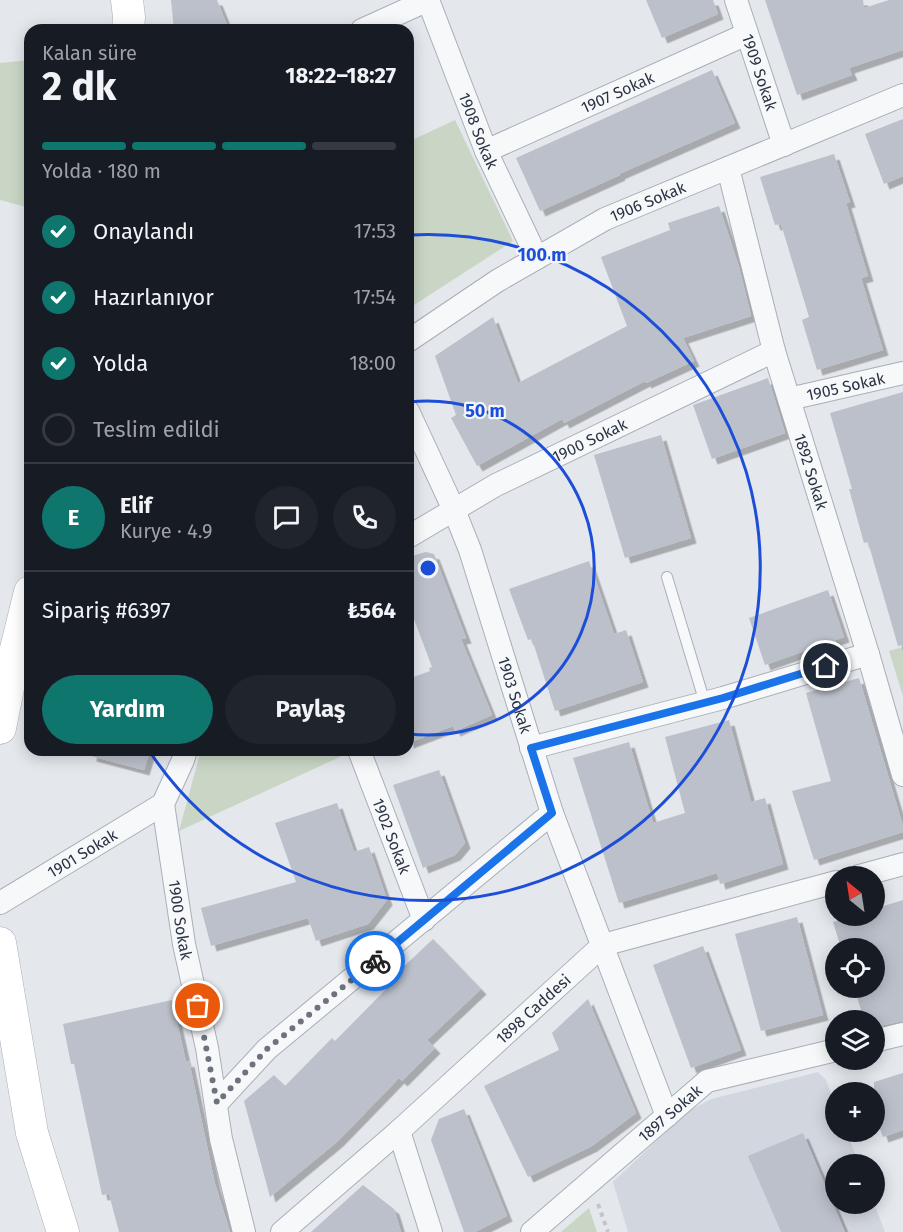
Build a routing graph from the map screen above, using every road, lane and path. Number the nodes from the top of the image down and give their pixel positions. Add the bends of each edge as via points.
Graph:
1 (127, 0) edge
2 (428, 0) edge
3 (736, 0) edge
4 (128, 24) edge
5 (375, 24) edge
6 (747, 34) junction
7 (903, 95) edge
8 (784, 145) junction
9 (486, 151) junction
10 (728, 168) junction
11 (537, 258) junction
12 (414, 337) edge
13 (774, 351) junction
14 (903, 373) edge
15 (789, 399) junction
16 (414, 424) edge
17 (454, 510) junction
18 (414, 533) edge
19 (667, 577) dead end
20 (24, 619) edge
21 (868, 654) junction
22 (705, 703) junction
23 (1, 711) edge
24 (531, 748) junction
25 (184, 756) edge
26 (361, 756) edge
27 (903, 775) edge
28 (163, 804) junction
29 (552, 813) junction
30 (903, 864) edge
31 (885, 869) edge
32 (825, 885) edge
33 (0, 903) edge
34 (424, 920) junction
35 (0, 943) edge
36 (603, 945) junction
37 (903, 1034) edge
38 (885, 1038) edge
39 (825, 1053) edge
40 (217, 1103) junction
41 (667, 1116) junction
42 (399, 1131) junction
43 (590, 1182) junction
44 (63, 1232) edge
45 (244, 1232) edge
46 (282, 1232) edge
47 (431, 1232) edge
48 (532, 1232) edge
49 (608, 1232) edge

1 - 4 street
2 - 5 street
2 - 9 street, 1908 Sokak
3 - 6 street, 1909 Sokak
6 - 8 street, 1909 Sokak
6 - 9 street, 1907 Sokak
7 - 8 street, 1906 Sokak
8 - 10 street, 1906 Sokak
9 - 11 street, 1908 Sokak
10 - 11 street, 1906 Sokak via 605,219
10 - 13 street, 1892 Sokak
11 - 12 street, 1906 Sokak
13 - 15 street, 1892 Sokak
13 - 17 street, 1900 Sokak via 496,485
14 - 15 street, 1905 Sokak
15 - 21 street, 1892 Sokak
16 - 17 street, 1903 Sokak
17 - 18 street, 1900 Sokak
17 - 24 street, 1903 Sokak
19 - 22 lane
20 - 23 street
21 - 22 street
21 - 27 street, 1892 Sokak
22 - 24 street
24 - 29 street, 1903 Sokak
25 - 28 street
26 - 34 street, 1902 Sokak
28 - 33 street, 1901 Sokak
28 - 40 street, 1900 Sokak via 184,944
29 - 34 street
29 - 36 street, 1903 Sokak
30 - 31 street
32 - 36 street, 1898 Caddesi
34 - 40 street via 267,1049
35 - 44 street via 32,1133
36 - 41 street, 1903 Sokak
36 - 42 street, 1898 Caddesi
37 - 38 street
39 - 41 street, 1897 Sokak via 707,1081
40 - 45 street, 1900 Sokak via 221,1139
41 - 43 street, 1897 Sokak
42 - 46 street, 1898 Caddesi
42 - 47 street
43 - 48 street, 1897 Sokak
43 - 49 path

